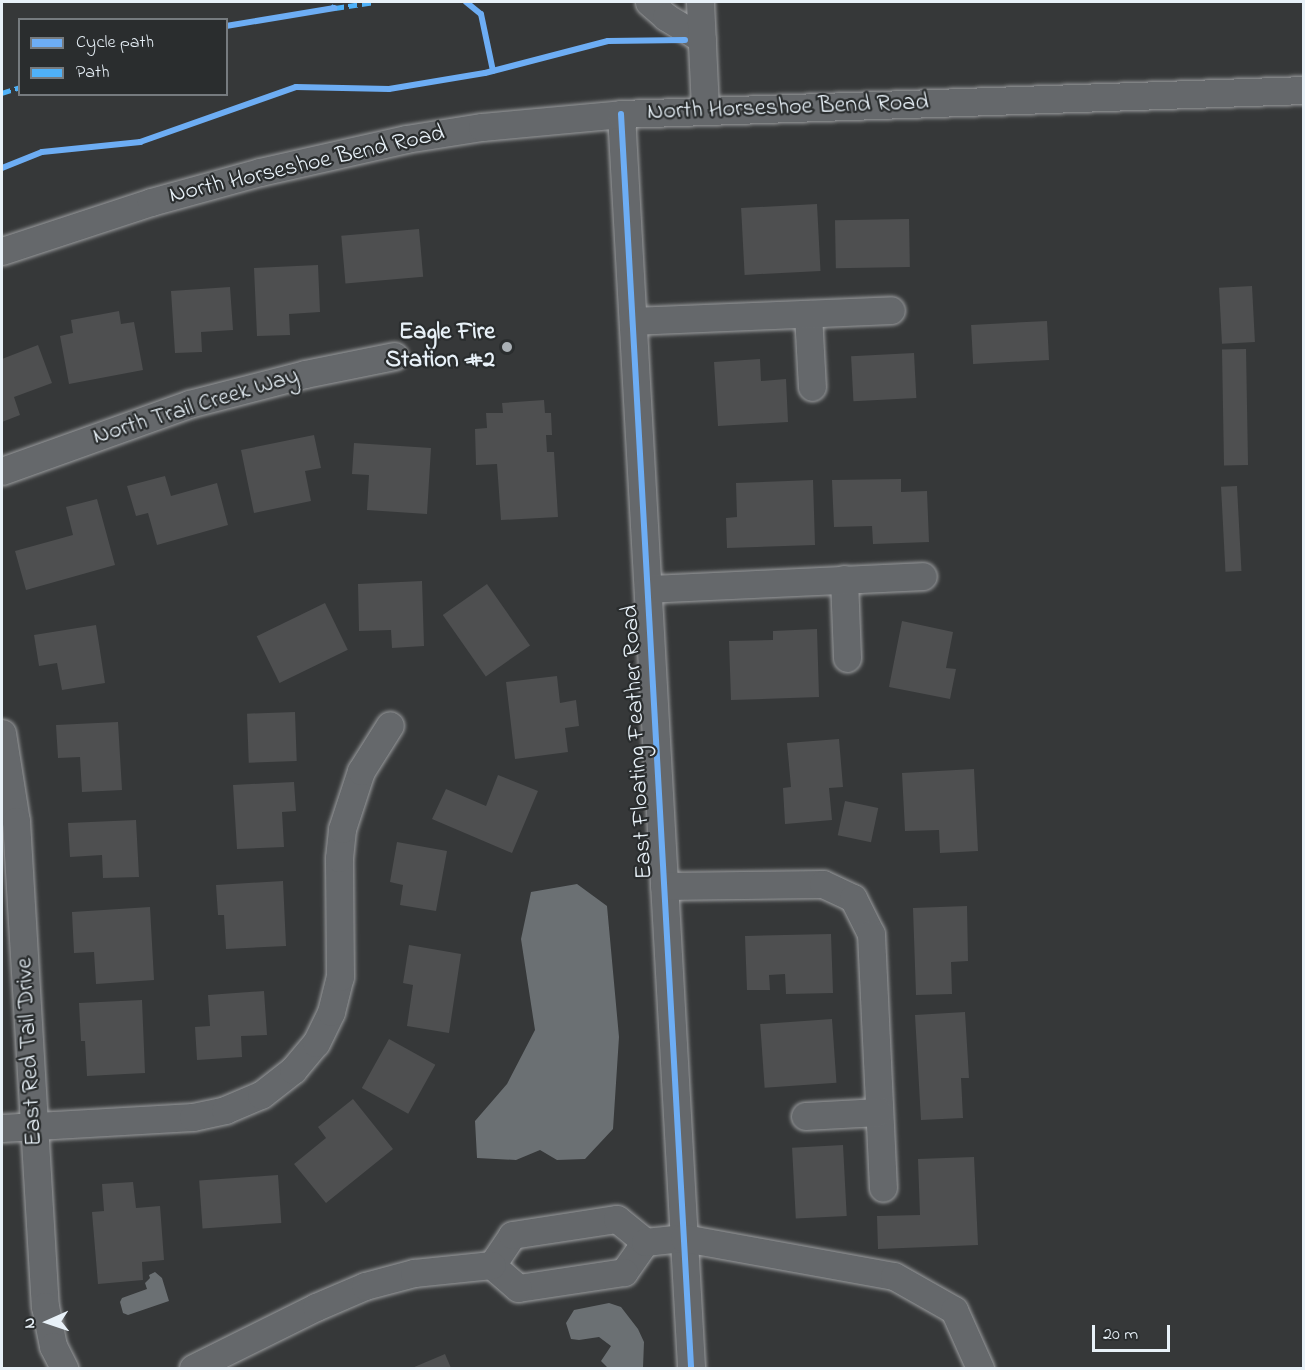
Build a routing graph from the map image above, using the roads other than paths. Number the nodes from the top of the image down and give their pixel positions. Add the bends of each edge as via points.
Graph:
1 (649, 2) edge
2 (700, 2) edge
3 (702, 39) junction
4 (1304, 90) edge
5 (705, 110) junction
6 (621, 114) junction
7 (2, 251) edge
8 (891, 310) dead end
9 (808, 314) junction
10 (633, 321) junction
11 (394, 356) dead end
12 (813, 387) dead end
13 (2, 471) edge
14 (923, 576) dead end
15 (844, 579) junction
16 (648, 589) junction
17 (847, 658) dead end
18 (390, 725) dead end
19 (2, 733) edge
20 (664, 886) junction
21 (879, 1112) junction
22 (804, 1116) dead end
23 (34, 1126) junction
24 (2, 1128) edge
25 (883, 1188) dead end
26 (684, 1238) junction
27 (645, 1242) junction
28 (492, 1265) junction
29 (64, 1368) edge
30 (194, 1368) edge
31 (691, 1368) edge
32 (980, 1368) edge

1 - 3 street
2 - 3 street
3 - 5 street
4 - 5 street, North Horseshoe Bend Road
5 - 6 street, North Horseshoe Bend Road
6 - 7 street, North Horseshoe Bend Road via 482,127 406,139 151,202
6 - 10 street, East Floating Feather Road
8 - 9 street
9 - 10 street
9 - 12 street
10 - 16 street, East Floating Feather Road
11 - 13 street, North Trail Creek Way via 189,404
14 - 15 street
15 - 16 street
15 - 17 street
16 - 20 street, East Floating Feather Road
18 - 23 street via 361,771 342,829 340,977 331,1012 316,1043 293,1070 261,1095 225,1110 194,1117
19 - 23 street, East Red Tail Drive via 16,821
20 - 21 street via 823,884 853,898 871,934
20 - 26 street, East Floating Feather Road
21 - 22 street
21 - 25 street
23 - 24 street
23 - 29 street, East Red Tail Drive via 45,1306 53,1346
26 - 27 street
26 - 31 street, East Floating Feather Road
26 - 32 street via 894,1276 954,1310
27 - 28 street via 617,1219 512,1235
27 - 28 street via 624,1272 612,1274 518,1288
28 - 30 street via 414,1273 365,1286

